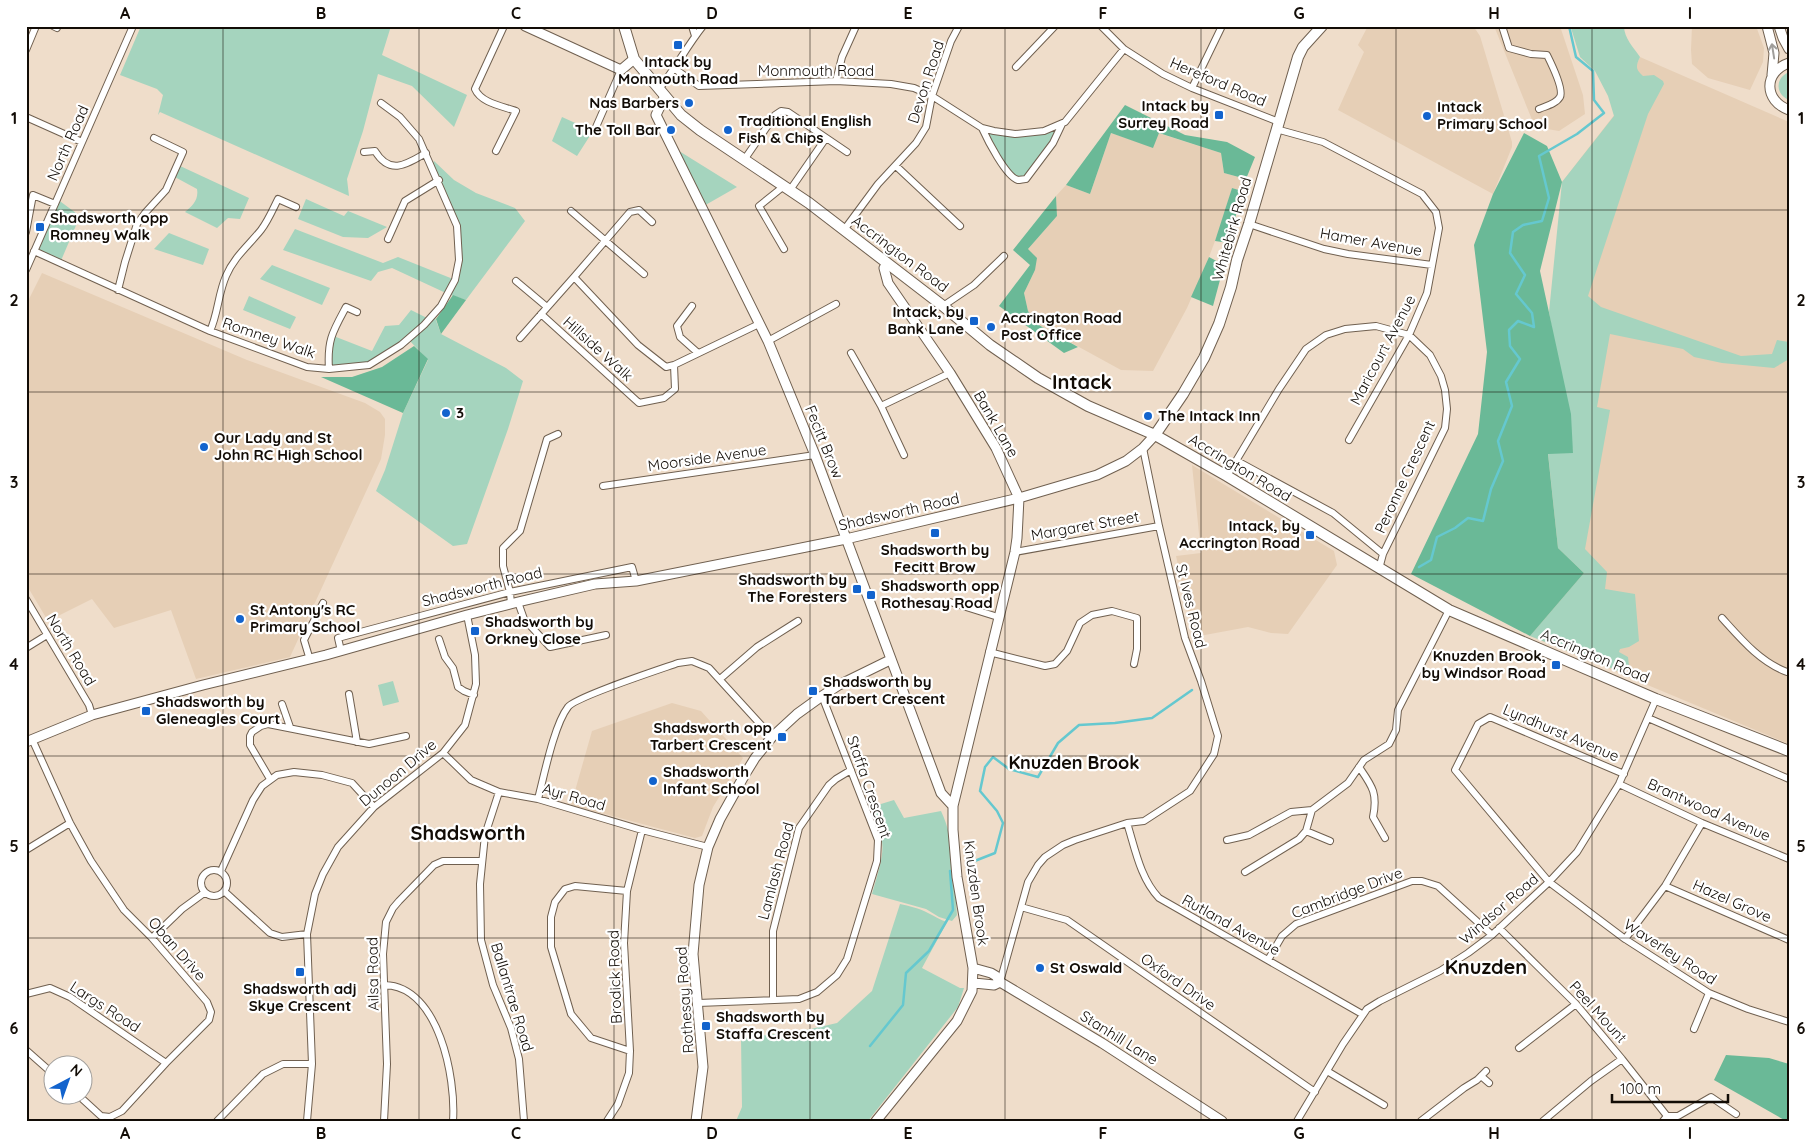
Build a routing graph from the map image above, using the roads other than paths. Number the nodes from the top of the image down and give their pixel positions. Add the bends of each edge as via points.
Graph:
1 (36, 26) edge
2 (133, 26) edge
3 (504, 26) edge
4 (525, 26) edge
5 (624, 26) edge
6 (692, 26) edge
7 (703, 26) edge
8 (856, 26) edge
9 (959, 26) edge
10 (1055, 26) edge
11 (1102, 26) edge
12 (1222, 26) edge
13 (1322, 26) edge
14 (1502, 26) edge
15 (1767, 26) edge
16 (1779, 26) edge
17 (695, 36) junction
18 (1124, 48) junction
19 (1789, 49) edge
20 (26, 50) edge
21 (634, 59) junction
22 (1789, 63) edge
23 (1016, 67) dead end
24 (676, 69) junction
25 (621, 70) junction
26 (1772, 76) junction
27 (836, 81) junction
28 (1192, 88) junction
29 (662, 93) junction
30 (932, 96) junction
31 (381, 103) dead end
32 (1539, 109) dead end
33 (1789, 110) edge
34 (26, 118) edge
35 (1063, 124) junction
36 (1278, 125) junction
37 (596, 127) dead end
38 (982, 128) junction
39 (154, 138) dead end
40 (826, 138) junction
41 (82, 142) junction
42 (496, 151) dead end
43 (364, 152) dead end
44 (847, 152) dead end
45 (426, 153) junction
46 (744, 160) junction
47 (896, 166) junction
48 (439, 180) junction
49 (787, 188) junction
50 (55, 204) junction
51 (296, 207) dead end
52 (571, 211) dead end
53 (652, 222) dead end
54 (1249, 224) junction
55 (960, 226) dead end
56 (844, 230) junction
57 (26, 232) edge
58 (388, 239) dead end
59 (606, 241) junction
60 (784, 250) dead end
61 (34, 251) junction
62 (1004, 256) dead end
63 (887, 263) junction
64 (1432, 266) junction
65 (26, 270) edge
66 (644, 274) dead end
67 (574, 277) junction
68 (516, 281) dead end
69 (118, 290) junction
70 (836, 304) dead end
71 (692, 306) dead end
72 (943, 306) junction
73 (547, 307) junction
74 (357, 312) dead end
75 (541, 314) junction
76 (759, 324) junction
77 (210, 331) junction
78 (1409, 335) junction
79 (520, 338) dead end
80 (768, 341) junction
81 (698, 353) junction
82 (851, 353) dead end
83 (674, 365) junction
84 (329, 368) junction
85 (950, 372) junction
86 (881, 406) junction
87 (558, 434) dead end
88 (1155, 435) junction
89 (1349, 440) dead end
90 (1143, 448) junction
91 (815, 455) junction
92 (904, 455) dead end
93 (1237, 461) junction
94 (1227, 476) junction
95 (603, 486) dead end
96 (1018, 498) junction
97 (1159, 526) junction
98 (846, 539) junction
99 (1015, 552) junction
100 (1382, 554) junction
101 (1379, 569) junction
102 (636, 581) junction
103 (510, 592) junction
104 (26, 599) edge
105 (515, 602) junction
106 (950, 602) dead end
107 (323, 603) dead end
108 (1449, 610) junction
109 (467, 615) junction
110 (998, 617) junction
111 (1722, 618) dead end
112 (798, 621) dead end
113 (47, 635) junction
114 (606, 635) dead end
115 (439, 640) dead end
116 (26, 648) edge
117 (341, 651) junction
118 (989, 652) junction
119 (310, 660) junction
120 (890, 660) junction
121 (1134, 664) dead end
122 (1787, 672) dead end
123 (720, 679) junction
124 (349, 694) dead end
125 (474, 695) junction
126 (822, 696) junction
127 (1656, 699) junction
128 (282, 704) dead end
129 (92, 715) junction
130 (1648, 718) junction
131 (290, 727) junction
132 (406, 736) dead end
133 (772, 737) junction
134 (29, 740) edge
135 (356, 742) junction
136 (1789, 751) edge
137 (443, 753) junction
138 (1359, 767) junction
139 (851, 770) junction
140 (1624, 774) junction
141 (270, 779) junction
142 (1789, 779) edge
143 (1619, 784) junction
144 (499, 792) junction
145 (538, 799) junction
146 (953, 806) junction
147 (374, 807) junction
148 (1312, 810) junction
149 (70, 823) junction
150 (1127, 823) junction
151 (1702, 823) junction
152 (642, 830) junction
153 (1306, 831) junction
154 (1385, 838) dead end
155 (1227, 840) dead end
156 (1330, 840) dead end
157 (708, 847) junction
158 (26, 850) edge
159 (1789, 859) edge
160 (482, 861) junction
161 (221, 871) junction
162 (1245, 872) dead end
163 (1549, 882) junction
164 (1665, 886) junction
165 (628, 891) junction
166 (225, 892) junction
167 (204, 893) junction
168 (1021, 907) junction
169 (1499, 928) junction
170 (307, 934) junction
171 (1492, 935) junction
172 (152, 938) junction
173 (1625, 939) junction
174 (1789, 940) edge
175 (1268, 960) junction
176 (973, 968) junction
177 (1000, 982) junction
178 (974, 983) junction
179 (385, 985) junction
180 (1709, 993) junction
181 (26, 994) edge
182 (773, 1000) junction
183 (698, 1003) junction
184 (1576, 1004) junction
185 (1362, 1014) junction
186 (1789, 1022) edge
187 (1694, 1029) dead end
188 (1519, 1048) dead end
189 (26, 1050) edge
190 (630, 1051) junction
191 (1622, 1059) junction
192 (166, 1063) junction
193 (42, 1064) edge
194 (312, 1064) junction
195 (1327, 1071) junction
196 (1489, 1083) dead end
197 (1315, 1092) junction
198 (88, 1104) edge
199 (1384, 1105) dead end
200 (1736, 1114) dead end
201 (1665, 1118) edge
202 (217, 1121) edge
203 (306, 1121) edge
204 (384, 1121) edge
205 (453, 1121) edge
206 (524, 1121) edge
207 (608, 1121) edge
208 (696, 1121) edge
209 (876, 1121) edge
210 (1222, 1121) edge
211 (1297, 1121) edge
212 (1421, 1121) edge
213 (1543, 1121) edge

1 - 20 street
2 - 41 street, North Road
3 - 42 street via 475,88 478,96 516,111
4 - 25 main road
5 - 21 main road, Accrington Road
6 - 17 street
7 - 17 street
8 - 27 street via 842,57
9 - 30 street, Devon Road
10 - 23 street
11 - 18 street, Hereford Road
12 - 28 street
13 - 36 main road, Whitebirk Road via 1298,57
14 - 32 street via 1509,48 1547,55 1562,91 1556,102
26 -> 15 main road via 1774,52
16 - 19 main road
17 - 24 street
18 - 28 street, Hereford Road via 1163,74
18 - 35 street, Monmouth Road
21 - 25 main road
21 - 29 main road, Accrington Road
22 - 26 main road
24 - 27 street, Monmouth Road via 700,86
24 - 29 street
25 - 37 street
26 - 33 main road via 1772,97 1782,108
27 - 30 street, Monmouth Road via 890,84 914,88
28 - 36 street, Hereford Road
29 - 46 main road, Accrington Road via 700,130
29 - 76 main road, Fecitt Brow via 656,114
30 - 38 street, Monmouth Road
30 - 47 street, Devon Road via 926,127
31 - 45 street, Romney Walk via 400,117 419,139
34 - 41 street
35 - 38 street, Monmouth Road via 1044,131 1015,134
35 - 38 street, Monmouth Road via 1026,179 1019,180 1012,176 992,148
36 - 54 main road, Whitebirk Road
36 - 64 street, Maricourt Avenue via 1323,142 1422,194 1438,220
39 - 69 street via 183,152 166,190 137,224
40 - 44 street
40 - 46 street via 788,112 781,111
40 - 49 street
41 - 50 street, North Road
43 - 45 street via 375,151 380,159 392,166 404,166
45 - 48 street, Romney Walk
46 - 49 main road, Accrington Road
47 - 55 street
47 - 56 street, Devon Road via 878,184
48 - 58 street via 404,201
48 - 84 street, Romney Walk via 457,226 459,260 455,280 441,306 424,326 369,365
49 - 56 main road, Accrington Road
49 - 60 street via 759,206
50 - 57 street via 33,195
50 - 61 street, North Road
51 - 77 street via 278,199 262,228 239,254 224,280 216,319
52 - 59 street
53 - 59 street via 639,210 630,212
54 - 64 street, Hamer Avenue via 1348,254
54 - 88 main road, Whitebirk Road via 1222,315 1204,358
56 - 63 main road, Accrington Road
59 - 66 street
59 - 67 street
61 - 65 street, North Road
61 - 69 street, Romney Walk
62 - 72 street via 974,285
63 - 72 main road, Accrington Road
63 - 85 main road, Bank Lane via 884,268 888,283
64 - 78 street, Maricourt Avenue via 1427,293
67 - 73 street
67 - 83 street via 638,346 666,367
68 - 73 street
69 - 77 street, Romney Walk
70 - 80 street
71 - 81 street via 677,326 680,337
72 - 88 main road, Accrington Road via 990,345 1038,378 1088,406
73 - 75 street
74 - 84 street via 346,307 333,330 328,352
75 - 79 street
75 - 83 street, Hillside Walk via 639,403 664,398 675,389
76 - 80 main road, Fecitt Brow
76 - 81 street
77 - 84 street, Romney Walk via 307,367
78 - 89 street, Maricourt Avenue
78 - 93 street, Peronne Crescent via 1376,326 1345,329 1326,335 1306,349
78 - 100 street, Peronne Crescent via 1430,355 1441,376 1447,409 1445,428
80 - 91 main road, Fecitt Brow
81 - 83 street
82 - 86 street
85 - 86 street
85 - 96 main road, Bank Lane via 996,448
86 - 92 street
87 - 103 street via 547,438 520,531 503,548 503,566
88 - 90 main road, Shadsworth Road
88 - 94 main road, Accrington Road
90 - 96 main road, Shadsworth Road via 1126,461 1097,475
90 - 97 street, St Ives Road
91 - 95 street, Moorside Avenue
91 - 98 main road, Fecitt Brow
93 - 94 street, Peronne Crescent
93 - 100 street, Accrington Road via 1333,513
94 - 101 main road, Accrington Road
96 - 98 main road, Shadsworth Road
96 - 99 main road, Bank Lane
97 - 99 street, Margaret Street
97 - 150 street, St Ives Road via 1185,638 1218,736 1214,754 1190,791 1144,821
98 - 102 main road, Shadsworth Road
98 - 120 main road, Fecitt Brow
99 - 110 main road, Bank Lane
100 - 101 street, Peronne Crescent
101 - 108 main road, Accrington Road
102 - 103 street, Shadsworth Road via 632,567
102 - 105 main road, Shadsworth Road via 595,584
103 - 105 street
103 - 117 street, Shadsworth Road via 338,638
104 - 113 street, North Road
105 - 109 main road, Shadsworth Road
105 - 114 street via 524,620 550,647
106 - 110 street
107 - 119 street via 304,640
108 - 127 main road, Accrington Road
108 - 138 street via 1398,710 1396,730 1389,744 1364,760
109 - 117 main road, Shadsworth Road
109 - 125 street, Dunoon Drive via 475,655
110 - 118 main road, Bank Lane
111 - 122 street via 1756,653
112 - 123 street via 757,647
113 - 116 street
113 - 129 street, North Road
115 - 125 street via 458,687
117 - 119 main road, Shadsworth Road
118 - 121 street via 1045,666 1055,664 1067,651 1080,622 1092,615 1112,611 1137,618
118 - 146 main road, Bank Lane
119 - 129 main road, Shadsworth Road
120 - 126 main road, Rothesay Road
120 - 146 main road, Fecitt Brow via 941,793
123 - 133 street
123 - 145 street via 703,665 686,661 572,702 559,725
124 - 135 street
125 - 137 street, Dunoon Drive via 465,725
126 - 133 main road, Rothesay Road
126 - 139 street, Staffa Crescent
127 - 130 street, Windsor Road
127 - 136 main road, Accrington Road
128 - 131 street
129 - 134 main road, Shadsworth Road
130 - 140 street, Windsor Road
130 - 142 street
131 - 135 street
131 - 141 street via 264,724 250,736 250,745
132 - 135 street via 370,744
133 - 157 main road, Rothesay Road via 744,776
134 - 149 street, Oban Drive
137 - 144 street, Ayr Road via 471,780
137 - 147 street, Dunoon Drive
138 - 148 street via 1348,784
138 - 154 street via 1373,788 1376,802 1373,817
139 - 182 street, Lamlash Road via 829,785 798,828 773,931
139 - 182 street, Staffa Crescent via 878,840 877,861 847,959 837,975 817,992 799,999
140 - 143 street, Windsor Road
140 - 163 street, Lyndhurst Avenue via 1490,717 1478,724 1455,770
141 - 147 street via 294,772 322,774 352,784
141 - 161 street via 253,800
143 - 151 street, Brantwood Avenue
143 - 163 street, Windsor Road via 1577,852
144 - 145 street, Ayr Road
144 - 160 street, Ballantrae Road via 485,835
145 - 152 street, Ayr Road
146 - 176 main road, Knuzden Brook via 957,877
147 - 170 street, Dunoon Drive via 338,847 323,874 314,894
148 - 153 street
148 - 155 street via 1291,812 1249,835
149 - 158 street
149 - 172 street, Oban Drive via 124,910
150 - 168 street, St Ives Road via 1074,840 1052,852 1032,874
150 - 175 street, Rutland Avenue via 1142,869 1159,898
151 - 159 street, Brantwood Avenue
151 - 164 street
152 - 157 street, Ayr Road
152 - 165 street, Brodick Road
153 - 156 street
153 - 162 street via 1299,839
157 - 183 main road, Rothesay Road via 700,885 693,954
160 - 179 street, Ailsa Road via 439,862 393,908 386,922 383,941
160 - 206 street, Ballantrae Road via 481,940 519,1059
161 - 166 street via 227,880
161 - 167 street via 210,870 203,875 200,886
163 - 169 street, Windsor Road
163 - 173 street, Waverley Road
164 - 173 street
164 - 174 street, Hazel Grove
165 - 190 street, Brodick Road via 624,943
165 - 190 street via 575,886 564,889 555,902 551,917 551,947 572,1014 591,1038
166 - 167 street via 216,897
166 - 170 street via 270,933 282,937
167 - 172 street
168 - 177 street, St Ives Road
168 - 197 street, Oxford Drive via 1067,920
169 - 171 street, Windsor Road
169 - 184 street, Peel Mount
170 - 194 street, Dunoon Drive
171 - 175 street, Cambridge Drive via 1438,886 1412,881 1296,924 1282,936
171 - 185 street, Windsor Road via 1440,971 1380,1000
172 - 192 street, Oban Drive via 211,1012 209,1020
173 - 180 street, Waverley Road
175 - 185 street, Rutland Avenue
176 - 177 main road, Stanhill Lane via 991,973
176 - 178 main road, Knuzden Brook
177 - 178 main road via 994,985
177 - 210 main road, Stanhill Lane
178 - 209 main road via 958,1021
179 - 204 street, Ailsa Road via 387,1064
179 - 205 street via 404,990 431,1018 447,1057
180 - 186 street, Waverley Road
180 - 187 street
181 - 192 street, Largs Road via 50,988 70,997
182 - 183 street, Staffa Crescent
183 - 208 main road, Rothesay Road via 703,1068
184 - 188 street
184 - 191 street, Peel Mount
185 - 195 street, Windsor Road
189 - 193 street
190 - 207 street, Brodick Road via 629,1073
191 - 201 street, Peel Mount
191 - 213 street
192 - 198 street, Oban Drive via 122,1111 110,1117 101,1116
194 - 202 street via 283,1064 263,1074
194 - 203 street, Dunoon Drive
195 - 197 street, Windsor Road
195 - 199 street via 1373,1095
196 - 212 street via 1483,1073
197 - 211 street, Windsor Road
200 - 201 street via 1711,1097 1678,1116

